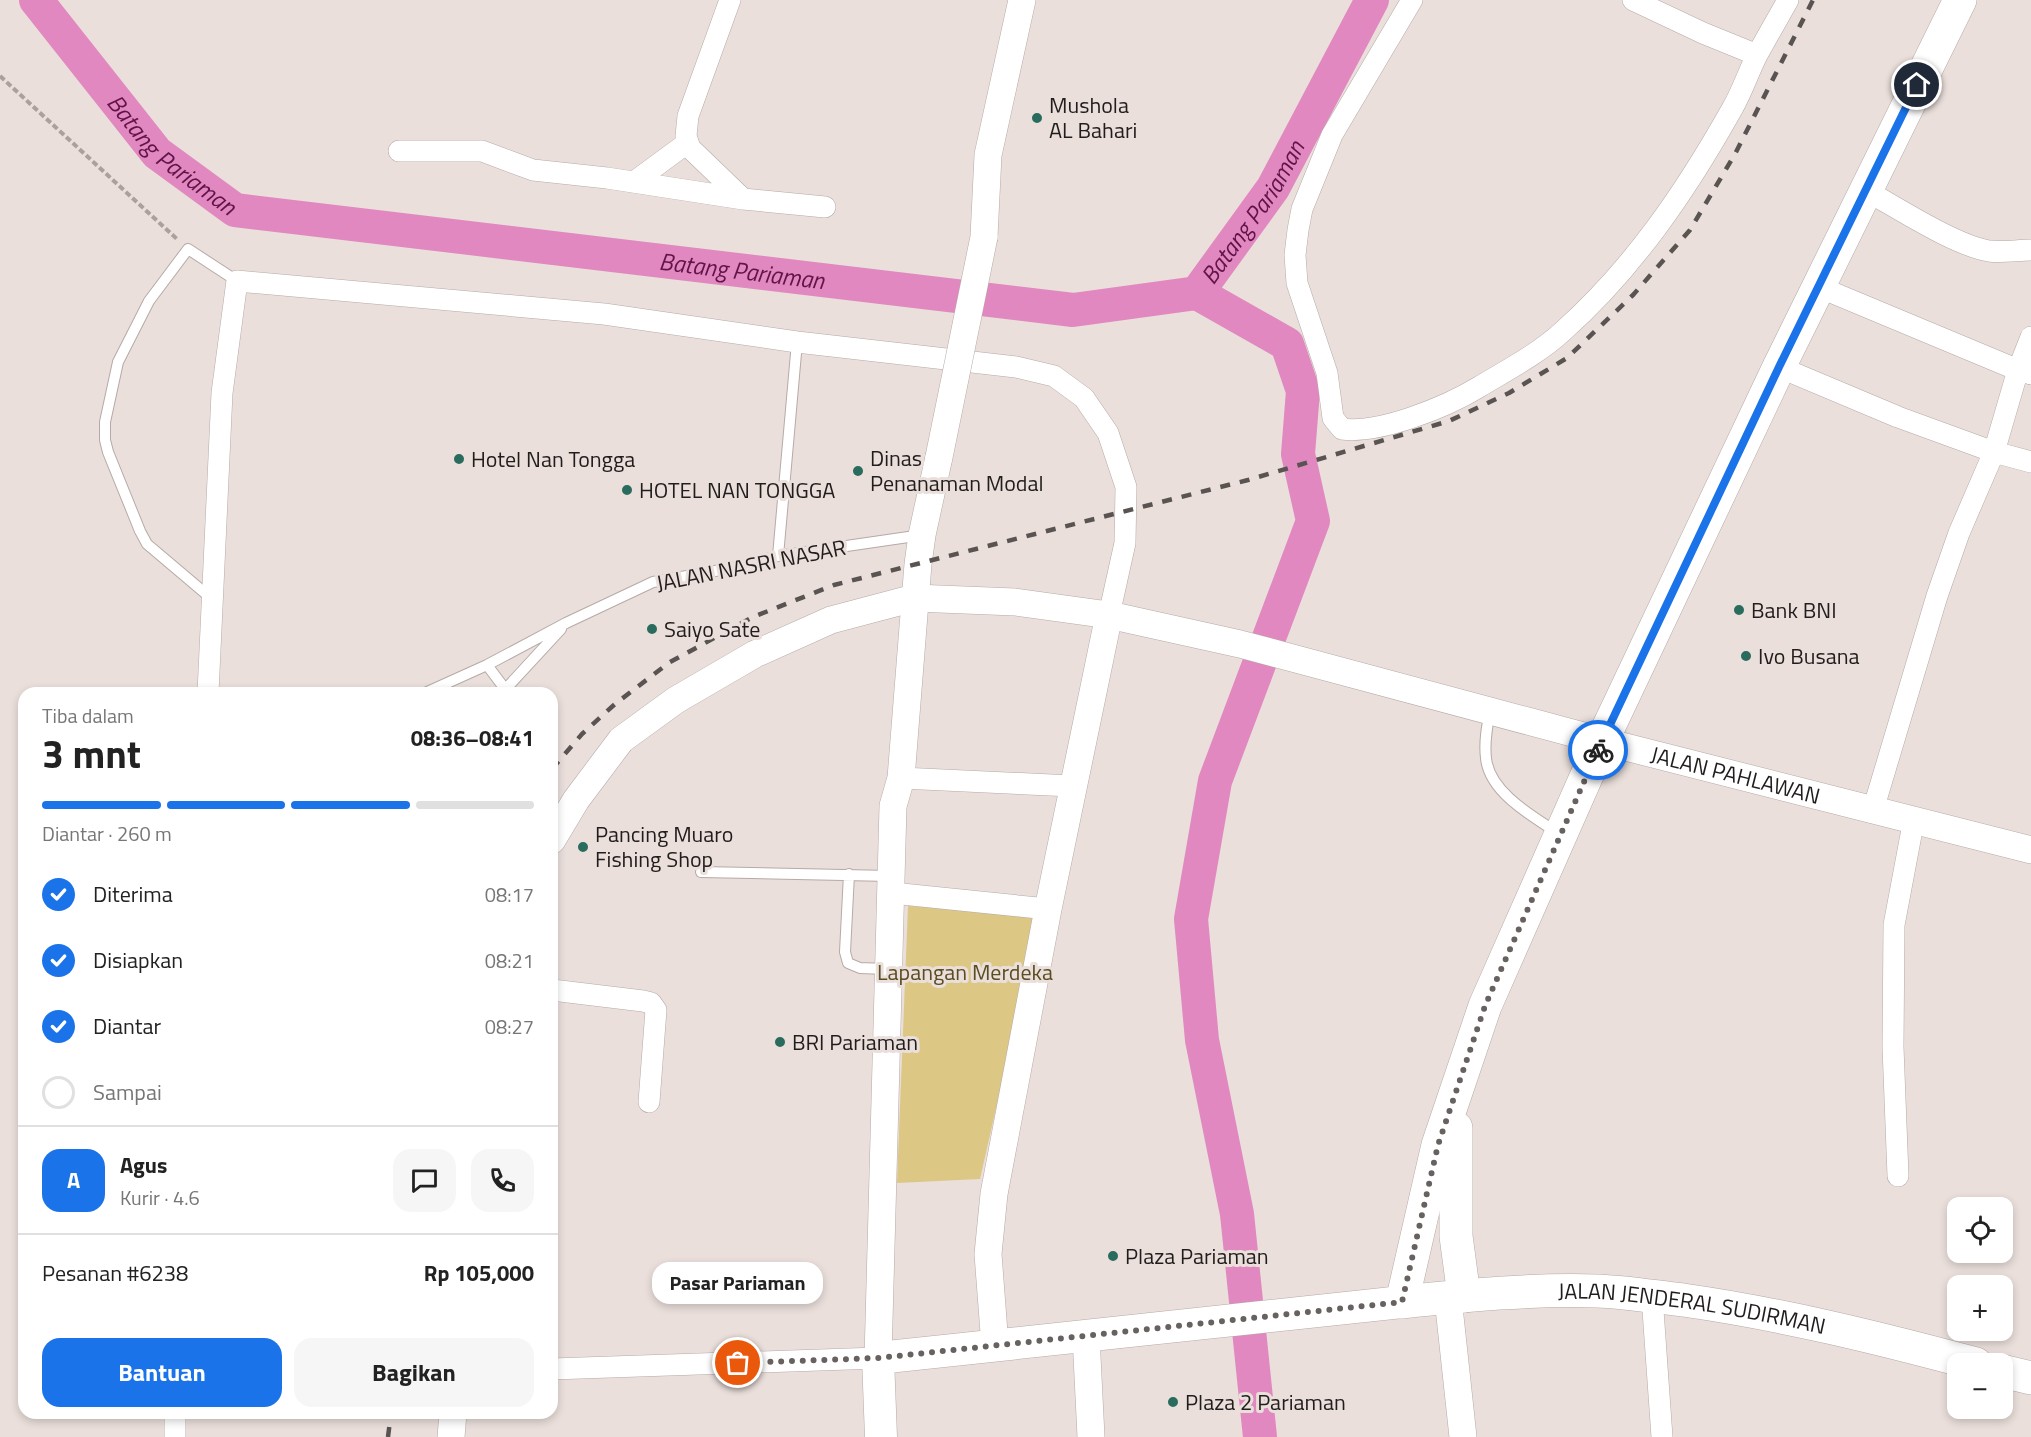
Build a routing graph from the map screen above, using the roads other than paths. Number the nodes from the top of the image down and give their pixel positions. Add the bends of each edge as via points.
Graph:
1 (730, 0) edge
2 (1022, 0) edge
3 (1412, 0) edge
4 (1633, 0) edge
5 (1788, 0) edge
6 (1959, 0) edge
7 (1757, 55) junction
8 (687, 143) junction
9 (399, 151) dead end
10 (634, 182) junction
11 (1865, 190) junction
12 (743, 199) junction
13 (825, 207) dead end
14 (2031, 250) edge
15 (237, 281) junction
16 (1819, 287) junction
17 (2031, 337) edge
18 (797, 342) junction
19 (1779, 367) junction
20 (2024, 372) edge
21 (1994, 452) junction
22 (2031, 462) edge
23 (922, 535) junction
24 (778, 556) junction
25 (914, 598) junction
26 (212, 599) junction
27 (1109, 615) junction
28 (566, 623) junction
29 (487, 665) junction
30 (208, 687) edge
31 (438, 687) edge
32 (501, 687) edge
33 (507, 687) edge
34 (1490, 710) junction
35 (1602, 741) junction
36 (902, 778) junction
37 (1072, 786) junction
38 (1873, 810) junction
39 (1914, 819) junction
40 (558, 830) edge
41 (1561, 835) junction
42 (2031, 850) edge
43 (701, 872) dead end
44 (849, 874) junction
45 (891, 884) junction
46 (1048, 909) junction
47 (888, 969) junction
48 (558, 991) edge
49 (1458, 1084) junction
50 (649, 1102) dead end
51 (1898, 1176) dead end
52 (1652, 1296) junction
53 (1456, 1297) junction
54 (1402, 1302) junction
55 (1086, 1336) junction
56 (994, 1346) junction
57 (1947, 1356) edge
58 (878, 1358) junction
59 (558, 1369) edge
60 (2013, 1374) edge
61 (2031, 1378) edge
62 (175, 1419) edge
63 (452, 1419) edge
64 (175, 1437) edge
65 (451, 1437) edge
66 (881, 1437) edge
67 (1091, 1437) edge
68 (1463, 1437) edge
69 (1662, 1437) edge

1 - 8 street via 688,116
2 - 23 street, bridge via 988,155 984,237
3 - 7 street via 1332,135 1302,208 1298,230 1297,283 1327,374 1333,418 1342,429 1357,431 1389,423 1460,399 1562,333 1619,276 1670,212 1734,106
4 - 7 street
5 - 7 street
6 - 11 main road
8 - 10 street
8 - 12 street
9 - 10 street via 482,151 533,170
10 - 12 street
11 - 14 street via 1972,245 1989,250
11 - 16 main road
12 - 13 street
15 - 18 street via 604,314
15 - 26 street via 222,393
15 - 26 lane via 188,249 149,301 118,362 105,422 105,440 112,462 147,544
16 - 19 main road
16 - 20 street
17 - 20 street
18 - 24 lane
18 - 27 street via 1016,368 1054,376 1084,398 1108,434 1126,487 1125,543
19 - 21 street
19 - 35 main road
20 - 21 street
21 - 22 street
21 - 38 street via 1944,576
23 - 24 lane, JALAN NASRI NASAR
23 - 25 street
24 - 28 lane, JALAN NASRI NASAR via 653,582
25 - 27 street, JALAN PAHLAWAN via 1015,602
25 - 36 street
25 - 40 street, JALAN PAHLAWAN via 831,620 755,654 676,700 621,740
26 - 30 street
27 - 34 street, JALAN PAHLAWAN via 1302,659
27 - 37 street
28 - 29 lane, JALAN NASRI NASAR
28 - 33 lane
29 - 31 lane, JALAN NASRI NASAR
29 - 32 lane
34 - 35 street, JALAN PAHLAWAN
34 - 41 lane via 1486,760 1495,783 1522,810
35 - 38 street, JALAN PAHLAWAN
35 - 41 main road
36 - 37 street
36 - 45 street via 893,806
37 - 46 street
38 - 39 street, JALAN PAHLAWAN
39 - 42 street, JALAN PAHLAWAN
39 - 51 street via 1894,925
41 - 49 main road via 1485,1006
43 - 44 lane
44 - 45 lane
44 - 47 lane via 845,952 848,963 860,968
45 - 46 street
45 - 47 street
46 - 56 street via 993,1194 988,1254
47 - 58 street
48 - 50 street via 643,1001 656,1010
49 - 53 main road
49 - 54 main road via 1438,1145
52 - 53 main road, JALAN JENDERAL SUDIRMAN via 1598,1291
52 - 57 main road, JALAN JENDERAL SUDIRMAN via 1743,1308
52 - 69 street
53 - 54 main road, JALAN JENDERAL SUDIRMAN
53 - 68 street
54 - 55 main road
55 - 56 main road
55 - 67 street
56 - 58 main road
58 - 59 street
58 - 66 main road
60 - 61 main road
62 - 64 street
63 - 65 street

